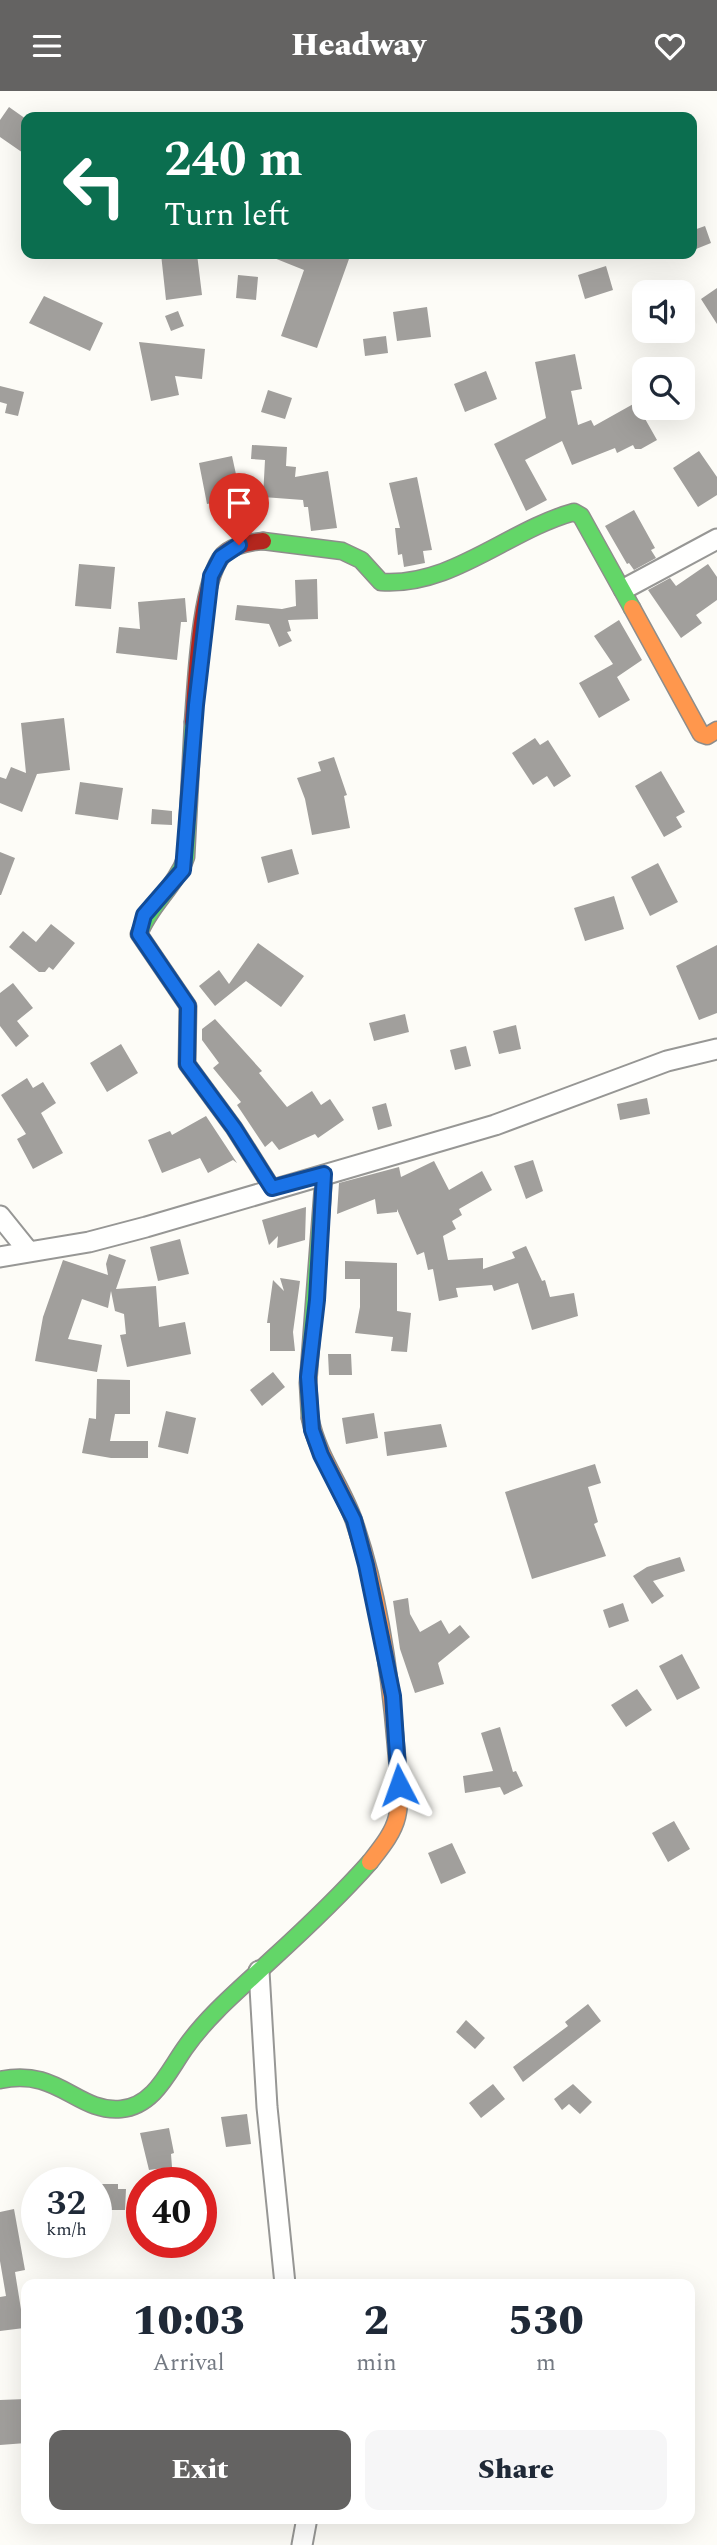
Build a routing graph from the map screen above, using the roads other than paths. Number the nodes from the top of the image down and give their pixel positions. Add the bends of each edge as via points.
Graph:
1 (717, 539) edge
2 (624, 589) junction
3 (717, 730) edge
4 (717, 1049) edge
5 (324, 1174) junction
6 (272, 1188) junction
7 (0, 1216) edge
8 (29, 1252) junction
9 (0, 1257) edge
10 (259, 1971) junction
11 (0, 2080) edge
12 (284, 2279) edge
13 (306, 2524) edge
14 (302, 2545) edge

1 - 2 street
2 - 3 street via 701,734
2 - 6 street via 581,516 574,512 531,527 438,574 400,583 381,582 365,561 351,554 270,539 239,545 221,557 211,576 204,623 183,870 144,915 139,934 188,1006 187,1064
4 - 5 street via 667,1061 495,1125
5 - 6 street
5 - 10 street via 308,1377 312,1430 354,1520 366,1565 393,1696 399,1785 396,1822 336,1898
6 - 8 street via 89,1243
7 - 8 street
8 - 9 street
10 - 11 street via 191,2040 158,2088 123,2111 101,2108 50,2080 30,2075
10 - 12 street
13 - 14 street

